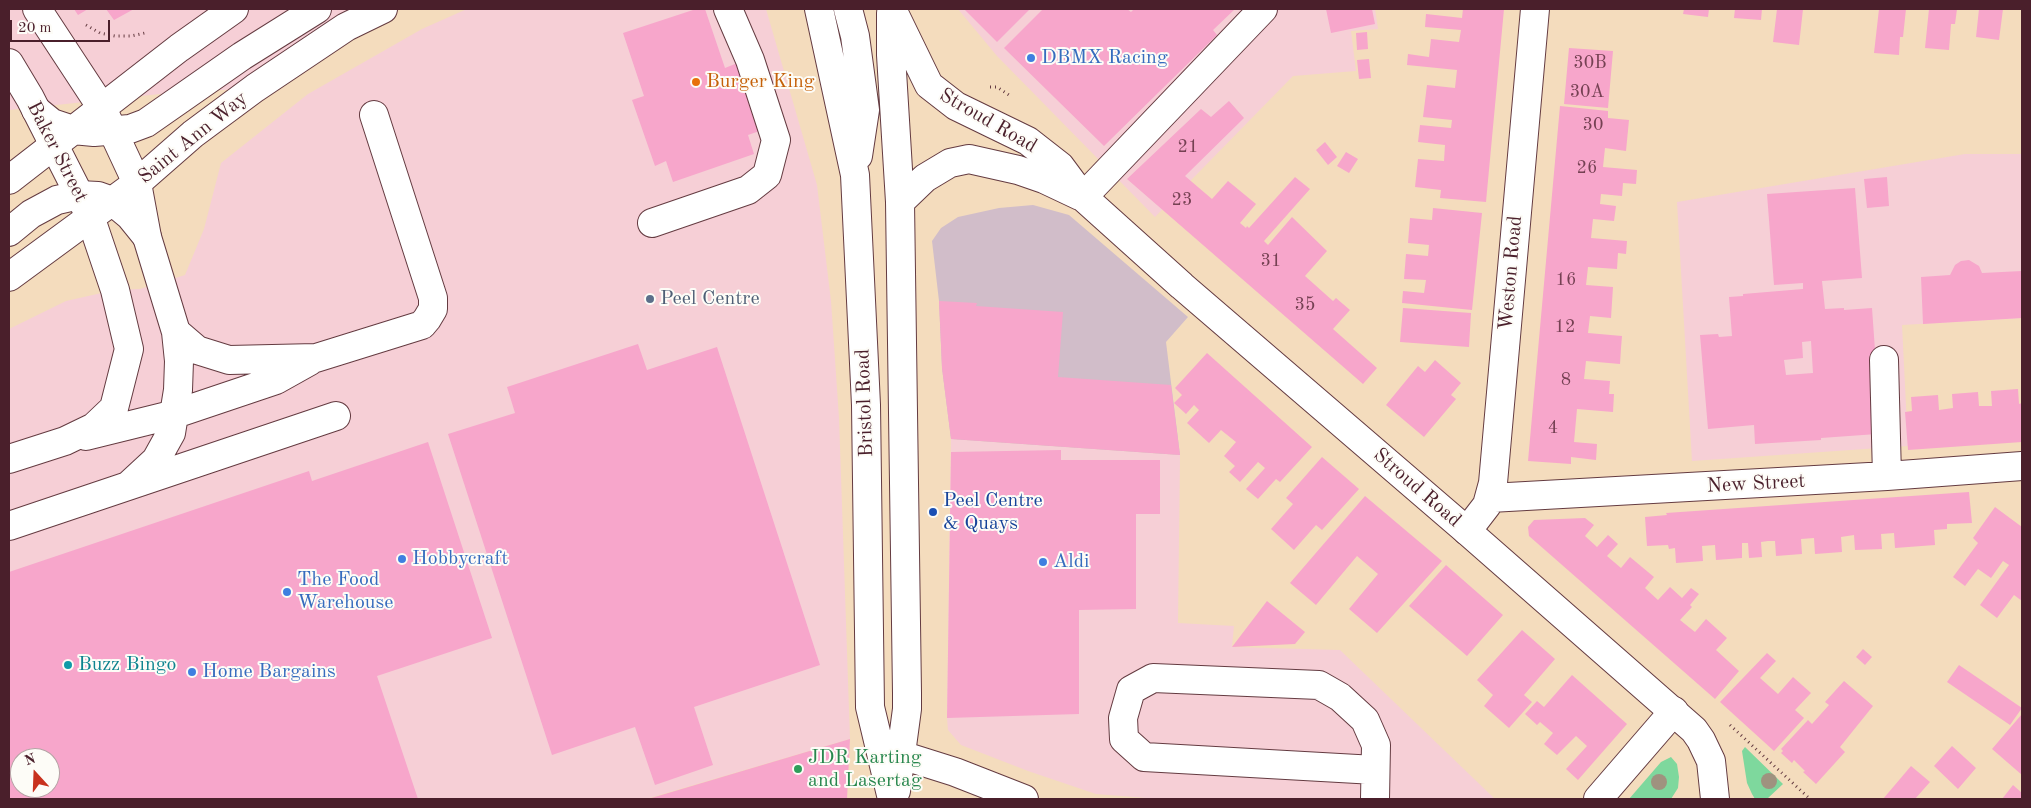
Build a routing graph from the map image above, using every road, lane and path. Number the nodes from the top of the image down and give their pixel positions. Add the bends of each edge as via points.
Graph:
1 (37, 9) edge
2 (234, 9) edge
3 (317, 9) edge
4 (383, 9) edge
5 (728, 9) edge
6 (802, 9) edge
7 (818, 9) edge
8 (848, 9) edge
9 (892, 9) edge
10 (1263, 9) edge
11 (1535, 9) edge
12 (147, 33) dead end
13 (59, 42) junction
14 (9, 63) edge
15 (374, 115) dead end
16 (108, 120) junction
17 (63, 138) junction
18 (853, 162) junction
19 (9, 180) edge
20 (137, 182) junction
21 (1083, 198) junction
22 (112, 200) junction
23 (900, 202) junction
24 (84, 206) junction
25 (652, 222) dead end
26 (9, 232) edge
27 (147, 237) junction
28 (9, 278) edge
29 (176, 332) junction
30 (316, 358) junction
31 (1884, 360) dead end
32 (175, 414) junction
33 (336, 416) dead end
34 (65, 441) junction
35 (9, 459) edge
36 (2022, 466) edge
37 (1887, 476) junction
38 (129, 485) junction
39 (1490, 498) junction
40 (9, 526) edge
41 (1467, 531) junction
42 (1674, 711) junction
43 (891, 754) junction
44 (1375, 770) junction
45 (893, 799) edge
46 (1024, 799) edge
47 (1375, 799) edge
48 (1598, 799) edge
49 (1715, 799) edge

1 - 13 main road
2 - 16 main road via 179,48
3 - 16 main road via 146,123 130,129
4 - 20 main road, Saint Ann Way via 346,28 255,88 193,134
5 - 25 main road via 750,60 776,140 767,175 748,190
6 - 18 main road via 832,107
7 - 18 main road, Bristol Road
8 - 18 main road via 865,110
9 - 21 main road, Stroud Road via 929,85 956,106 1028,141 1060,166
9 - 23 main road, Bristol Road via 891,55
10 - 21 main road
11 - 39 main road, Weston Road
12 - 13 path via 115,36 100,33 86,25
13 - 16 main road
14 - 17 main road, Baker Street via 36,110
15 - 30 main road via 433,298 433,309 422,325
16 - 17 main road
16 - 20 main road
17 - 19 main road
17 - 24 main road, Baker Street
18 - 43 main road, Bristol Road via 866,405 870,707
20 - 22 main road, Saint Ann Way
20 - 27 main road
21 - 23 main road, Stroud Road via 1018,170 969,160 950,164 925,178
21 - 41 main road, Stroud Road
22 - 24 main road, Saint Ann Way
22 - 27 main road
23 - 43 main road, Bristol Road via 907,709
24 - 26 main road via 57,200 31,214
24 - 28 main road, Saint Ann Way
24 - 34 main road, Baker Street via 115,290 129,349 114,408 94,427
27 - 29 main road
29 - 30 main road via 197,350 229,360
29 - 32 main road via 179,361
30 - 32 main road via 276,380
31 - 37 main road
32 - 34 main road
32 - 38 main road via 171,433 156,460
33 - 38 main road
34 - 35 main road
36 - 37 main road, New Street
37 - 39 main road, New Street
38 - 40 main road
39 - 41 main road, Weston Road
41 - 42 main road, Stroud Road
42 - 48 main road
42 - 49 main road, Stroud Road via 1701,740 1710,761
43 - 45 main road, Bristol Road
43 - 46 main road via 955,772
44 - 44 main road via 1144,757 1124,739 1123,718 1131,690 1153,678 1319,685 1340,697 1365,720 1376,745
44 - 47 main road

